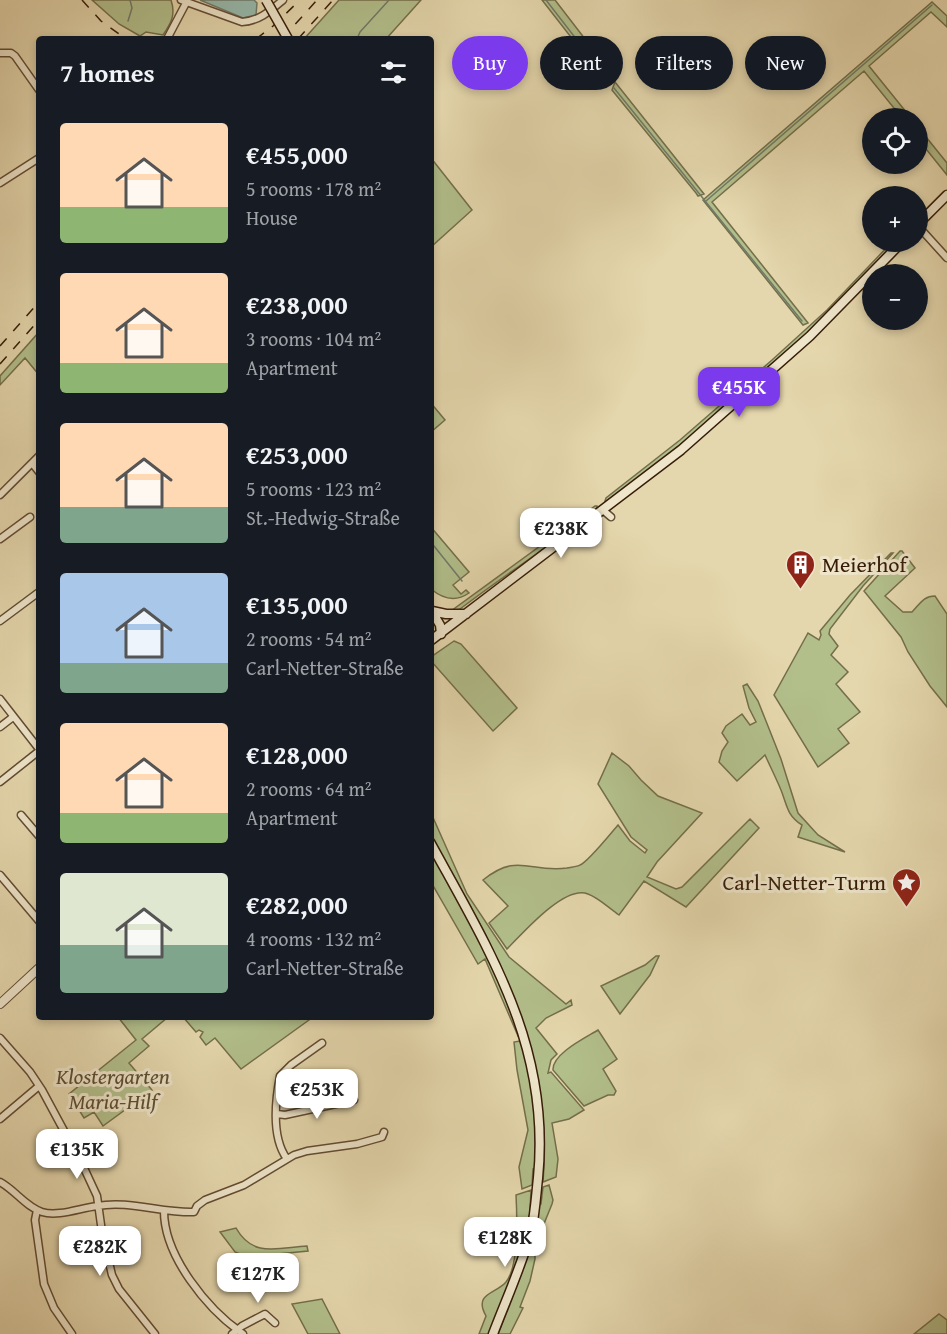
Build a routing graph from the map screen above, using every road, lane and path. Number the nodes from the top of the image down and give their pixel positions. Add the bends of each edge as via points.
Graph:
1 (266, 0) edge
2 (283, 0) edge
3 (184, 2) edge
4 (168, 36) edge
5 (286, 36) edge
6 (0, 53) edge
7 (36, 86) edge
8 (36, 160) edge
9 (0, 183) edge
10 (947, 195) edge
11 (928, 215) edge
12 (928, 236) edge
13 (892, 252) edge
14 (947, 258) edge
15 (36, 459) edge
16 (32, 463) junction
17 (36, 468) edge
18 (0, 495) edge
19 (30, 517) dead end
20 (0, 539) edge
21 (36, 594) edge
22 (434, 611) edge
23 (466, 614) junction
24 (434, 615) edge
25 (0, 621) edge
26 (434, 626) edge
27 (441, 634) junction
28 (434, 638) edge
29 (0, 699) edge
30 (13, 717) junction
31 (0, 727) edge
32 (36, 746) edge
33 (36, 752) edge
34 (0, 782) edge
35 (21, 815) dead end
36 (36, 832) edge
37 (434, 849) edge
38 (0, 875) edge
39 (36, 917) edge
40 (36, 971) edge
41 (0, 1004) edge
42 (0, 1038) edge
43 (322, 1043) dead end
44 (39, 1086) junction
45 (354, 1100) dead end
46 (277, 1114) junction
47 (0, 1119) edge
48 (384, 1132) dead end
49 (287, 1159) junction
50 (0, 1182) edge
51 (99, 1205) junction
52 (37, 1210) junction
53 (164, 1211) junction
54 (275, 1323) dead end
55 (237, 1333) edge
56 (72, 1334) edge
57 (155, 1334) edge
58 (493, 1334) edge

1 - 5 main road, bridge
2 - 3 street via 263,16 242,22
3 - 4 street
6 - 7 street via 15,56
8 - 9 street
10 - 11 main road
12 - 14 street
13 - 23 main road via 753,389 607,514
15 - 16 street
16 - 17 street
16 - 18 street
19 - 20 street
21 - 25 street
22 - 23 main road
23 - 27 main road
24 - 27 main road
26 - 27 main road
27 - 28 main road
29 - 30 street
30 - 31 street
30 - 32 street
33 - 34 street
35 - 36 street
37 - 58 main road via 514,1004 537,1089 540,1163 535,1208 527,1244
38 - 39 street
40 - 41 street
42 - 44 street
43 - 46 street via 280,1076
44 - 47 street
44 - 51 street
45 - 46 street
46 - 49 street via 278,1138
48 - 49 street via 382,1137 357,1144 307,1151
49 - 53 street via 244,1185 205,1200 194,1212
50 - 52 street
51 - 52 street via 50,1214
51 - 53 street via 123,1204
51 - 57 street via 112,1275
52 - 56 street via 34,1220 44,1284 54,1308
53 - 55 street via 176,1257 200,1292
54 - 55 street via 265,1314

